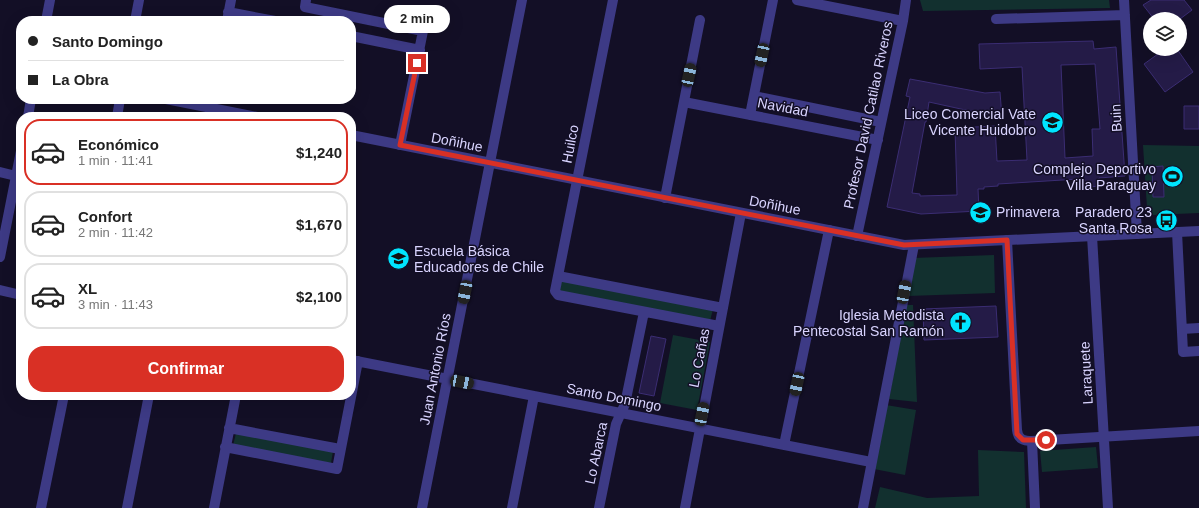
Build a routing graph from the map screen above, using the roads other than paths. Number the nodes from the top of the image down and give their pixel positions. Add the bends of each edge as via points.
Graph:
1 (50, 0) edge
2 (139, 0) edge
3 (231, 0) edge
4 (522, 0) edge
5 (613, 0) edge
6 (774, 0) edge
7 (797, 0) edge
8 (906, 0) edge
9 (1124, 0) edge
10 (306, 3) edge
11 (1125, 15) junction
12 (47, 16) edge
13 (136, 16) edge
14 (228, 16) edge
15 (996, 19) dead end
16 (700, 20) dead end
17 (903, 21) junction
18 (356, 37) edge
19 (420, 50) junction
20 (754, 96) junction
21 (684, 102) junction
22 (213, 104) edge
23 (240, 112) edge
24 (750, 115) junction
25 (882, 122) junction
26 (356, 137) edge
27 (878, 140) junction
28 (400, 145) junction
29 (490, 163) junction
30 (0, 172) edge
31 (16, 176) joint
32 (577, 180) junction
33 (665, 198) junction
34 (740, 213) junction
35 (829, 230) junction
36 (1199, 230) edge
37 (1177, 232) junction
38 (1137, 234) junction
39 (857, 236) junction
40 (1092, 236) junction
41 (1007, 240) junction
42 (914, 245) junction
43 (1, 252) edge
44 (558, 276) junction
45 (0, 290) edge
46 (16, 294) edge
47 (722, 308) junction
48 (644, 312) junction
49 (719, 326) junction
50 (1199, 328) edge
51 (1182, 329) junction
52 (1199, 351) edge
53 (356, 360) edge
54 (447, 379) junction
55 (534, 396) junction
56 (63, 400) edge
57 (148, 400) edge
58 (235, 400) edge
59 (348, 400) edge
60 (621, 413) junction
61 (229, 428) junction
62 (700, 429) junction
63 (1199, 431) edge
64 (1104, 436) junction
65 (1032, 441) junction
66 (784, 445) junction
67 (225, 447) junction
68 (340, 449) junction
69 (871, 462) junction
70 (41, 508) edge
71 (127, 508) edge
72 (214, 508) edge
73 (422, 508) edge
74 (512, 508) edge
75 (599, 508) edge
76 (685, 508) edge
77 (863, 508) edge
78 (1035, 508) edge
79 (1108, 508) edge

1 - 12 street
2 - 13 street
3 - 14 street
4 - 29 street, Juan Antonio Ríos
5 - 32 street, Huilco
6 - 20 street
7 - 17 street
8 - 17 street, Profesor David Catilao Riveros
9 - 11 street, Buin
10 - 19 street via 423,31
11 - 15 street
11 - 38 street, Buin
16 - 21 street
17 - 25 street, Profesor David Catilao Riveros
18 - 19 street
19 - 28 street
20 - 24 street
20 - 25 street, Navidad
21 - 24 street, Navidad
21 - 33 street
22 - 23 street
24 - 27 street, Navidad
25 - 27 street, Profesor David Catilao Riveros
26 - 28 street, Doñihue
27 - 39 street, Profesor David Catilao Riveros
28 - 29 street, Doñihue
29 - 32 street, Doñihue
29 - 54 street, Juan Antonio Ríos
30 - 31 street
31 - 43 street
32 - 33 street, Doñihue
32 - 44 street, Huilco
33 - 34 street, Doñihue
34 - 35 street, Doñihue
34 - 47 street, Lo Cañas
35 - 39 street, Doñihue
35 - 66 street
36 - 37 street, Doñihue
37 - 38 street, Doñihue
37 - 51 street
38 - 40 street, Doñihue
39 - 42 street, Doñihue
40 - 41 street, Doñihue
40 - 64 street, Laraquete
41 - 42 street, Doñihue
41 - 65 street via 1017,430 1020,438
42 - 69 street
44 - 47 street
44 - 48 street, Huilco via 558,295
45 - 46 street
47 - 49 street, Lo Cañas
48 - 49 street
48 - 60 street, Lo Abarca
49 - 62 street, Lo Cañas
50 - 51 street
51 - 52 street via 1183,352
53 - 54 street, Santo Domingo
54 - 55 street, Santo Domingo
54 - 73 street, Juan Antonio Ríos
55 - 60 street, Santo Domingo
55 - 74 street
56 - 70 street
57 - 71 street
58 - 61 street
59 - 68 street
60 - 62 street, Santo Domingo
60 - 75 street, Lo Abarca via 616,424
61 - 67 street
61 - 68 street
62 - 66 street, Santo Domingo
62 - 76 street, Lo Cañas
63 - 64 street
64 - 65 street
64 - 79 street, Laraquete
65 - 78 street
66 - 69 street, Santo Domingo
67 - 68 street via 336,469
67 - 72 street
69 - 77 street

